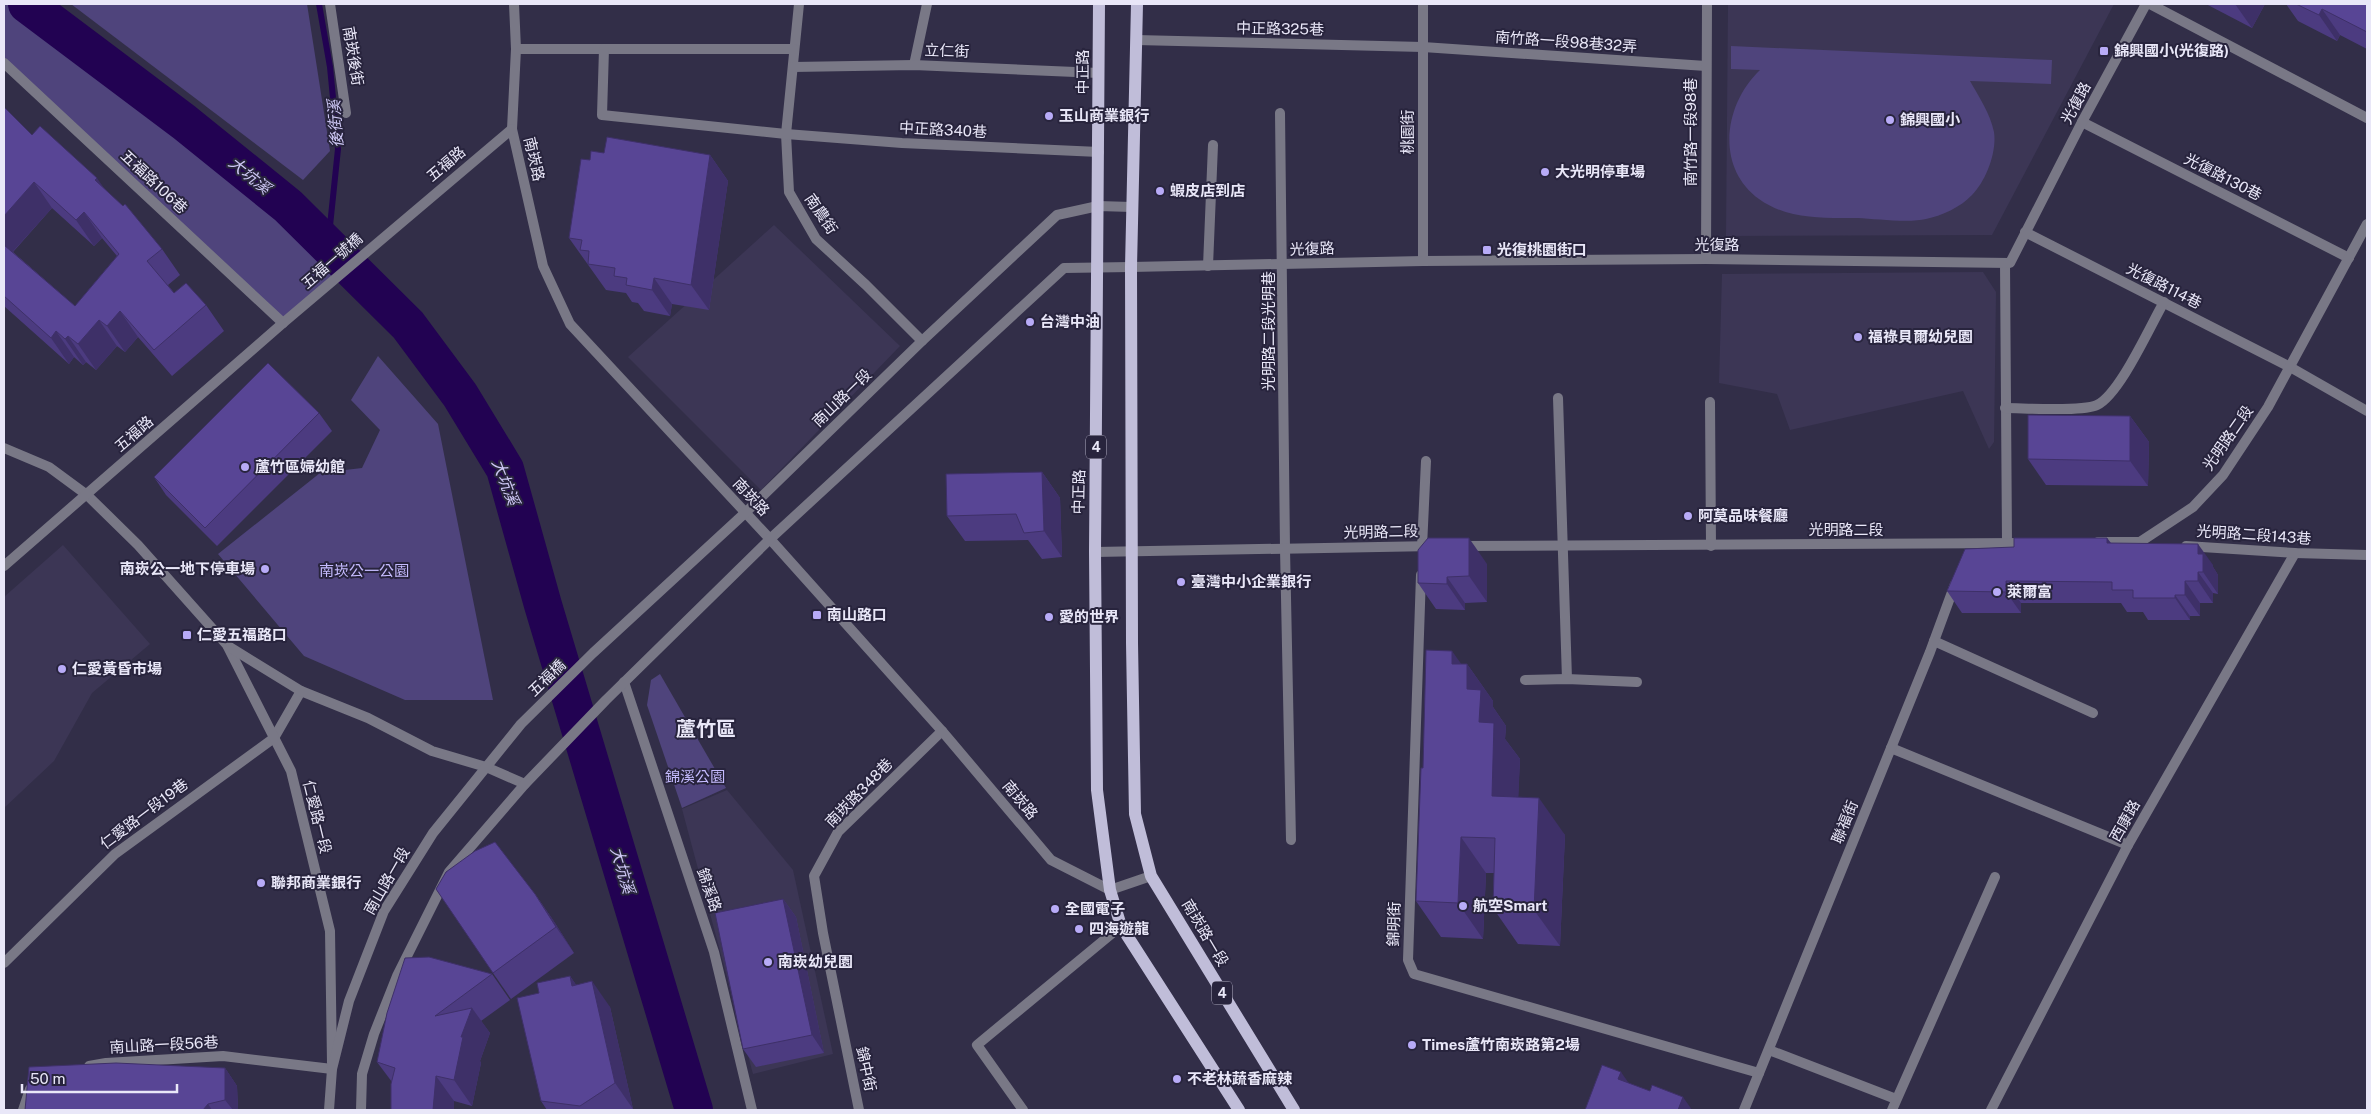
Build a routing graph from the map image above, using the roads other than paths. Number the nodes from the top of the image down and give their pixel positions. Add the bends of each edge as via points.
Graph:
1 (330, 4) edge
2 (514, 4) edge
3 (799, 4) edge
4 (927, 4) edge
5 (1099, 4) edge
6 (1137, 4) edge
7 (1423, 4) edge
8 (1706, 4) edge
9 (2146, 4) edge
10 (2150, 4) edge
11 (1136, 40) junction
12 (1423, 47) junction
13 (516, 49) junction
14 (604, 49) junction
15 (794, 49) junction
16 (4, 63) edge
17 (914, 65) junction
18 (1706, 66) junction
19 (793, 67) junction
20 (1099, 73) junction
21 (346, 112) dead end
22 (1280, 112) dead end
23 (2367, 118) edge
24 (2082, 122) junction
25 (512, 129) junction
26 (786, 134) junction
27 (1213, 145) dead end
28 (1099, 152) junction
29 (1098, 206) junction
30 (1132, 207) junction
31 (400, 222) joint
32 (2367, 224) edge
33 (2025, 232) junction
34 (2350, 258) junction
35 (1706, 259) junction
36 (1423, 261) junction
37 (2005, 263) junction
38 (1283, 265) junction
39 (1208, 266) junction
40 (1098, 267) junction
41 (1131, 267) junction
42 (2164, 302) junction
43 (283, 323) junction
44 (922, 341) junction
45 (2290, 368) junction
46 (1558, 398) dead end
47 (1710, 402) dead end
48 (2005, 408) junction
49 (2367, 411) edge
50 (4, 448) edge
51 (1426, 461) dead end
52 (87, 495) junction
53 (745, 513) junction
54 (770, 539) junction
55 (2083, 542) edge
56 (2140, 542) junction
57 (2007, 543) junction
58 (2036, 543) edge
59 (1562, 544) junction
60 (2159, 544) edge
61 (2179, 545) edge
62 (1711, 546) junction
63 (1285, 549) junction
64 (1094, 552) junction
65 (1132, 552) junction
66 (2295, 553) junction
67 (2367, 555) edge
68 (1422, 556) junction
69 (4, 566) edge
70 (1960, 570) edge
71 (1934, 641) junction
72 (227, 645) junction
73 (593, 653) joint
74 (1567, 679) junction
75 (1526, 680) dead end
76 (624, 682) junction
77 (1637, 682) dead end
78 (301, 691) junction
79 (2093, 713) dead end
80 (522, 724) joint
81 (942, 731) junction
82 (274, 738) junction
83 (1891, 748) junction
84 (486, 767) junction
85 (525, 784) junction
86 (1291, 840) dead end
87 (2128, 845) junction
88 (1151, 876) junction
89 (1995, 877) dead end
90 (1110, 890) junction
91 (1121, 926) junction
92 (4, 963) edge
93 (843, 1034) joint
94 (1768, 1050) junction
95 (79, 1068) edge
96 (332, 1069) junction
97 (1759, 1073) junction
98 (35, 1076) edge
99 (1896, 1099) junction
100 (23, 1110) edge
101 (329, 1110) edge
102 (361, 1110) edge
103 (752, 1110) edge
104 (859, 1110) edge
105 (1022, 1110) edge
106 (1239, 1110) edge
107 (1294, 1110) edge
108 (1744, 1110) edge
109 (1892, 1110) edge
110 (1992, 1110) edge

1 - 21 street, 南崁後街
2 - 13 street, 南崁路
3 - 15 street, 南農街
4 - 17 street
5 - 20 main road, 中正路 / 4
6 - 11 main road, 4
7 - 12 street, 桃園街
8 - 18 street, 南竹路一段98巷
9 - 24 street, 光復路
10 - 23 street
11 - 12 street, 中正路325巷
11 - 30 main road, 4
12 - 18 street, 南竹路一段98巷32弄
12 - 36 street, 桃園街
13 - 14 street
13 - 25 street, 南崁路
14 - 15 street
14 - 26 street, 中正路340巷 via 602,115
15 - 19 street, 南農街
16 - 43 street, 五福路106巷
17 - 19 street, 立仁街
17 - 20 street, 立仁街
18 - 35 street, 南竹路一段98巷
19 - 26 street, 南農街
20 - 28 main road, 中正路 / 4
22 - 38 street, 光明路二段光明巷
24 - 33 street, 光復路
24 - 34 street, 光復路130巷
25 - 31 street, 五福路
25 - 53 street, 南崁路 via 543,266 570,324
26 - 28 street, 中正路340巷
26 - 44 street, 南農街 via 789,192 816,239
27 - 39 street
28 - 29 main road, 中正路 / 4
29 - 30 street, 南山路一段
29 - 40 main road, 中正路 / 4
29 - 44 street, 南山路一段 via 1057,215
30 - 41 main road, 4
31 - 43 street, 五福一號橋
32 - 34 street, 光明路二段
33 - 37 street, 光復路 via 2010,263
33 - 42 street, 光復路114巷
34 - 45 street, 光明路二段
35 - 36 street, 光復路
35 - 37 street, 光復路
36 - 38 street, 光復路
37 - 48 street
38 - 39 street, 光復路
38 - 63 street, 光明路二段光明巷
39 - 41 street, 光復路
40 - 41 street
40 - 54 street via 1064,268
40 - 64 main road, 中正路 / 4
41 - 65 main road, 4
42 - 45 street, 光復路114巷
42 - 48 street via 2114,392 2096,405
43 - 52 street, 五福路
44 - 53 street, 南山路一段
45 - 49 street, 光復路114巷
45 - 56 street, 光明路二段 via 2223,475 2193,507
46 - 59 street
47 - 62 street
48 - 57 street
50 - 52 street, 仁愛路一段 via 49,467
51 - 68 street
52 - 69 street, 五福路
52 - 72 street, 仁愛路一段 via 138,545
53 - 54 street, 南崁路
53 - 73 street, 南山路一段
54 - 76 street
54 - 81 street, 南崁路
55 - 56 street
56 - 60 street
57 - 58 street, 光明路二段
57 - 62 street, 光明路二段 via 1968,548
59 - 62 street, 光明路二段
59 - 68 street, 光明路二段 via 1447,546
59 - 74 street
61 - 66 street, 光明路二段143巷
63 - 65 street, 光明路二段
63 - 68 street, 光明路二段
63 - 86 street, 光明路二段光明巷
64 - 65 street, 光明路二段
64 - 90 main road, 中正路 / 4 via 1097,790
65 - 88 main road, 4 via 1135,814
66 - 67 street, 光明路二段143巷
66 - 87 street, 西康路
68 - 97 street, 錦明街 via 1408,960 1414,974
70 - 71 street, 聯福街
71 - 79 street
71 - 83 street, 聯福街
72 - 78 street, 仁愛路一段
72 - 82 street, 仁愛路一段
73 - 80 street, 五福橋
74 - 75 street
74 - 77 street
76 - 85 street
76 - 103 street, 錦溪路 via 714,952
78 - 82 street, 仁愛路一段19巷
78 - 84 street, 仁愛路一段 via 368,718 432,750
80 - 84 street, 南山路一段
81 - 90 street, 南崁路 via 1051,860
81 - 93 street, 南崁路348巷 via 838,832 814,876
82 - 92 street, 仁愛路一段19巷 via 115,854
82 - 96 street, 仁愛路一段 via 291,771 330,931
83 - 87 street
83 - 94 street, 聯福街
84 - 85 street, 仁愛路一段
84 - 96 street, 南山路一段 via 433,833 384,912 349,1000
85 - 102 street via 449,872 396,976 362,1074
87 - 110 street, 西康路
88 - 90 street
88 - 107 main road, 南崁路一段 / 4
89 - 99 street
90 - 91 main road, 4
91 - 105 street via 977,1045
91 - 106 main road, 4
93 - 104 street, 錦中街
94 - 97 street, 聯福街
94 - 99 street
95 - 96 street, 南山路一段56巷 via 106,1063 223,1056
96 - 101 street, 南山路一段
97 - 108 street, 聯福街
98 - 100 street
99 - 109 street

